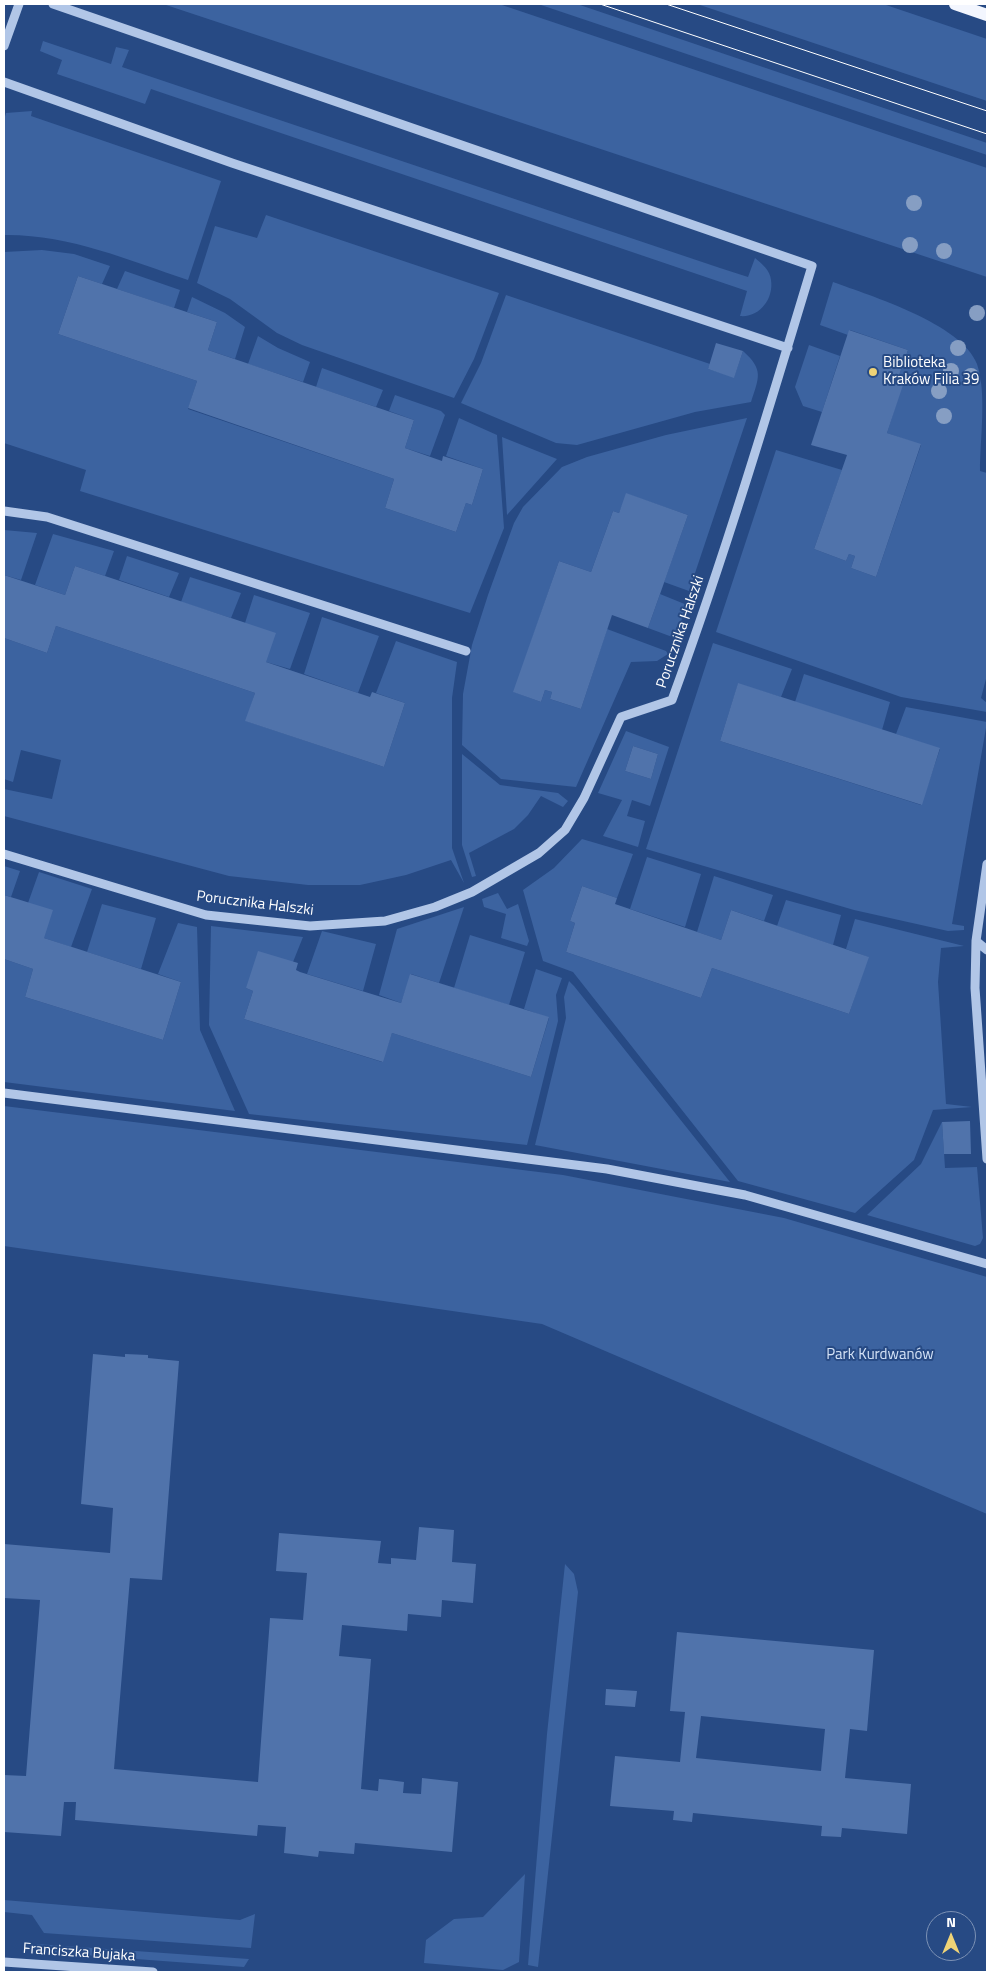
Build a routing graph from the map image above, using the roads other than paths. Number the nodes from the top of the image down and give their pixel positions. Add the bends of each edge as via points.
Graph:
1 (19, 4) edge
2 (53, 4) edge
3 (955, 4) edge
4 (987, 15) edge
5 (4, 46) edge
6 (4, 82) edge
7 (788, 348) junction
8 (4, 511) edge
9 (466, 651) dead end
10 (4, 854) edge
11 (987, 864) edge
12 (976, 942) junction
13 (987, 950) edge
14 (4, 1093) edge
15 (987, 1159) edge
16 (987, 1264) edge
17 (4, 1962) edge
18 (69, 1969) edge
19 (153, 1972) edge

1 - 5 street
2 - 7 street via 812,266
3 - 4 main road
6 - 7 street via 232,163
7 - 10 street, Porucznika Halszki via 672,700 620,717 584,798 565,830 539,853 472,892 435,907 385,921 310,926 206,915
8 - 9 street via 48,517
11 - 12 street
12 - 13 street
12 - 15 street via 975,988
14 - 16 street via 607,1169 745,1195
17 - 18 street, Franciszka Bujaka
18 - 19 street, Franciszka Bujaka

